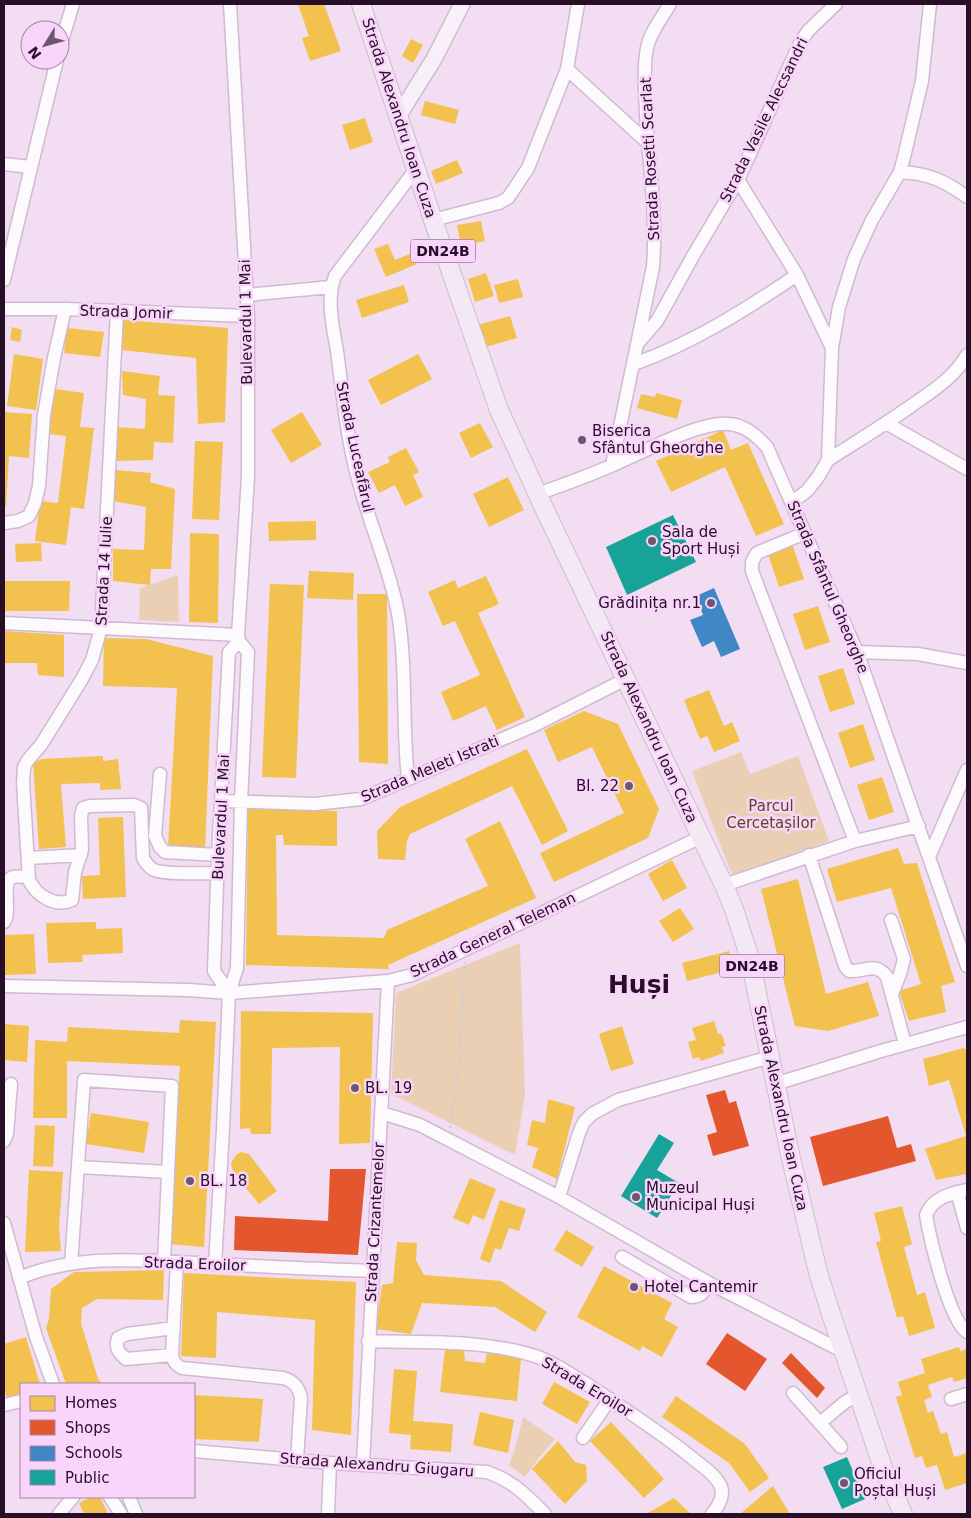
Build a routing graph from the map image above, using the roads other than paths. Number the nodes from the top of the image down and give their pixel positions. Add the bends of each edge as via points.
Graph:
1 (73, 4) edge
2 (230, 4) edge
3 (361, 4) edge
4 (462, 4) edge
5 (578, 4) edge
6 (670, 4) edge
7 (836, 4) edge
8 (930, 4) edge
9 (68, 20) edge
10 (567, 69) junction
11 (54, 70) edge
12 (399, 115) junction
13 (648, 143) junction
14 (4, 164) edge
15 (30, 166) junction
16 (416, 169) junction
17 (900, 172) junction
18 (738, 180) junction
19 (967, 198) edge
20 (433, 220) junction
21 (797, 275) junction
22 (4, 280) edge
23 (331, 287) junction
24 (247, 295) junction
25 (4, 309) edge
26 (65, 309) junction
27 (117, 311) junction
28 (248, 316) junction
29 (637, 344) junction
30 (832, 348) junction
31 (967, 355) edge
32 (634, 364) junction
33 (886, 423) junction
34 (828, 460) junction
35 (612, 465) junction
36 (967, 468) edge
37 (537, 494) junction
38 (792, 502) junction
39 (4, 523) edge
40 (805, 533) junction
41 (4, 623) edge
42 (102, 628) junction
43 (238, 638) junction
44 (857, 652) junction
45 (967, 663) edge
46 (626, 679) junction
47 (967, 770) edge
48 (160, 774) dead end
49 (408, 780) junction
50 (222, 801) junction
51 (241, 802) junction
52 (919, 826) junction
53 (701, 837) junction
54 (855, 841) junction
55 (81, 855) junction
56 (218, 855) junction
57 (809, 855) junction
58 (929, 857) junction
59 (28, 858) junction
60 (218, 873) junction
61 (29, 876) junction
62 (724, 885) junction
63 (891, 920) dead end
64 (4, 922) edge
65 (967, 966) edge
66 (388, 981) junction
67 (4, 986) edge
68 (229, 993) junction
69 (892, 994) junction
70 (967, 1027) edge
71 (905, 1044) junction
72 (770, 1057) junction
73 (11, 1084) dead end
74 (775, 1084) junction
75 (382, 1112) junction
76 (4, 1141) edge
77 (78, 1167) junction
78 (168, 1172) junction
79 (962, 1191) edge
80 (559, 1197) junction
81 (4, 1225) edge
82 (967, 1228) edge
83 (622, 1257) dead end
84 (171, 1262) junction
85 (71, 1264) junction
86 (215, 1264) junction
87 (372, 1271) junction
88 (19, 1278) junction
89 (709, 1283) junction
90 (174, 1328) junction
91 (967, 1332) edge
92 (368, 1341) junction
93 (844, 1352) junction
94 (172, 1355) junction
95 (53, 1383) edge
96 (793, 1393) dead end
97 (967, 1394) edge
98 (858, 1395) junction
99 (610, 1399) junction
100 (951, 1399) dead end
101 (20, 1401) edge
102 (4, 1405) edge
103 (820, 1423) junction
104 (583, 1438) dead end
105 (841, 1448) dead end
106 (195, 1451) edge
107 (297, 1460) junction
108 (330, 1463) junction
109 (363, 1464) junction
110 (883, 1468) junction
111 (72, 1498) edge
112 (111, 1498) edge
113 (129, 1498) edge
114 (59, 1514) edge
115 (122, 1514) edge
116 (136, 1514) edge
117 (328, 1514) edge
118 (545, 1514) edge
119 (712, 1514) edge
120 (892, 1514) edge
121 (903, 1514) edge

1 - 9 street
2 - 24 street, Bulevardul 1 Mai
3 - 12 highway, Strada Alexandru Ioan Cuza / DN24B
4 - 12 main road via 434,59
5 - 10 street
6 - 13 street, Strada Rosetti Scarlat via 646,49
7 - 18 street, Strada Vasile Alecsandri via 800,43
8 - 17 street via 922,81
10 - 13 street
10 - 20 street via 528,168 508,198
11 - 15 street
12 - 16 highway, Strada Alexandru Ioan Cuza / DN24B
13 - 29 street, Strada Rosetti Scarlat via 655,237 653,267
14 - 15 street
15 - 22 street
16 - 20 highway, Strada Alexandru Ioan Cuza / DN24B
16 - 23 street via 335,276
17 - 19 street via 918,173 940,180
17 - 30 street via 854,259
18 - 21 street
18 - 29 street, Strada Vasile Alecsandri via 657,321
20 - 37 highway, Strada Alexandru Ioan Cuza / DN24B via 499,410
21 - 30 street
21 - 32 street via 688,342
23 - 24 street
23 - 49 street, Strada Luceafărul via 344,409 359,483 398,614
24 - 28 street, Bulevardul 1 Mai
25 - 26 street, Strada Jomir
26 - 27 street, Strada Jomir
26 - 39 street via 44,415 35,503 29,516
27 - 28 street, Strada Jomir
27 - 42 street, Strada 14 Iulie
28 - 43 street, Bulevardul 1 Mai via 248,478
29 - 32 street, Strada Rosetti Scarlat
30 - 34 street
31 - 33 street via 946,380
32 - 35 street, Strada Rosetti Scarlat
33 - 34 street
33 - 36 street
34 - 38 street via 807,491
35 - 37 street, Strada Sfântul Gheorghe
35 - 38 street, Strada Sfântul Gheorghe via 706,426 730,424 750,431 767,447
37 - 46 highway, Strada Alexandru Ioan Cuza / DN24B
38 - 40 street, Strada Sfântul Gheorghe
40 - 44 street, Strada Sfântul Gheorghe
40 - 54 street via 758,553 752,562 752,571
41 - 42 street
42 - 43 street
42 - 59 street, Strada 14 Iulie via 82,679 24,768
43 - 50 street, Bulevardul 1 Mai via 229,652
43 - 51 street, Bulevardul 1 Mai via 248,652
44 - 45 street via 918,654
44 - 52 street, Strada Sfântul Gheorghe
46 - 49 street, Strada Meleti Istrati via 533,726
46 - 53 highway, Strada Alexandru Ioan Cuza / DN24B
47 - 58 street
48 - 56 street via 156,836 160,847 165,852
49 - 51 street, Strada Meleti Istrati via 361,799 346,801 315,804
50 - 51 street, Strada Meleti Istrati
50 - 56 street, Bulevardul 1 Mai
51 - 68 street, Bulevardul 1 Mai via 237,968
52 - 54 street
52 - 58 street, Strada Sfântul Gheorghe
53 - 62 highway, Strada Alexandru Ioan Cuza / DN24B
53 - 66 street, Strada General Teleman via 412,975
54 - 57 street
55 - 59 street
55 - 60 street via 83,808 134,805 141,808 143,858 153,870
55 - 61 street, Strada 14 Iulie via 75,872 74,898 68,902 49,900 40,895 33,888
56 - 60 street, Bulevardul 1 Mai
57 - 62 street
57 - 69 street via 845,966 849,971 874,967 882,970
58 - 65 street, Strada Sfântul Gheorghe
59 - 61 street, Strada 14 Iulie
60 - 68 street, Bulevardul 1 Mai via 214,971
61 - 64 street via 9,879
62 - 72 highway, Strada Alexandru Ioan Cuza / DN24B via 750,960
63 - 69 street via 904,959
66 - 68 street, Strada General Teleman
66 - 75 street, Strada Crizantemelor
67 - 68 street, Strada General Teleman
68 - 86 street, Bulevardul 1 Mai
69 - 71 street
70 - 71 street
71 - 74 street
72 - 74 highway, Strada Alexandru Ioan Cuza / DN24B
72 - 80 street via 618,1100 592,1114 579,1133
73 - 76 street
74 - 93 highway, Strada Alexandru Ioan Cuza / DN24B via 806,1227
75 - 80 street via 420,1125
75 - 87 street, Strada Crizantemelor
77 - 78 street
77 - 78 street via 84,1080 172,1086
77 - 85 street
78 - 84 street
79 - 82 street
79 - 91 street via 940,1198 926,1215 955,1318
80 - 89 street
81 - 88 street
83 - 89 street via 691,1297 702,1294
84 - 85 street, Strada Eroilor via 94,1261
84 - 86 street, Strada Eroilor
84 - 90 street
85 - 88 street, Strada Eroilor via 39,1270
86 - 87 street, Strada Eroilor
87 - 92 street, Strada Crizantemelor
88 - 95 street
89 - 93 street
90 - 94 street
90 - 94 street via 127,1334 118,1338 116,1345 118,1353 126,1359
92 - 99 street, Strada Eroilor via 464,1344 535,1356 554,1364
92 - 109 street, Strada Crizantemelor
93 - 98 highway, Strada Alexandru Ioan Cuza / DN24B
94 - 107 street via 173,1361 182,1368 291,1380 300,1391 301,1398
96 - 103 street
97 - 100 street
98 - 103 street
98 - 110 highway, Strada Alexandru Ioan Cuza / DN24B
99 - 104 street
99 - 119 street, Strada Eroilor via 713,1475 722,1492
101 - 102 street
103 - 105 street
106 - 107 street, Strada Alexandru Giugaru
107 - 108 street, Strada Alexandru Giugaru
108 - 109 street, Strada Alexandru Giugaru
108 - 117 street
109 - 118 street, Strada Alexandru Giugaru via 487,1472 512,1483
110 - 120 highway, Strada Alexandru Ioan Cuza / DN24B
110 - 121 highway, Strada Alexandru Ioan Cuza / DN24B
111 - 114 street
112 - 115 street
113 - 116 street

